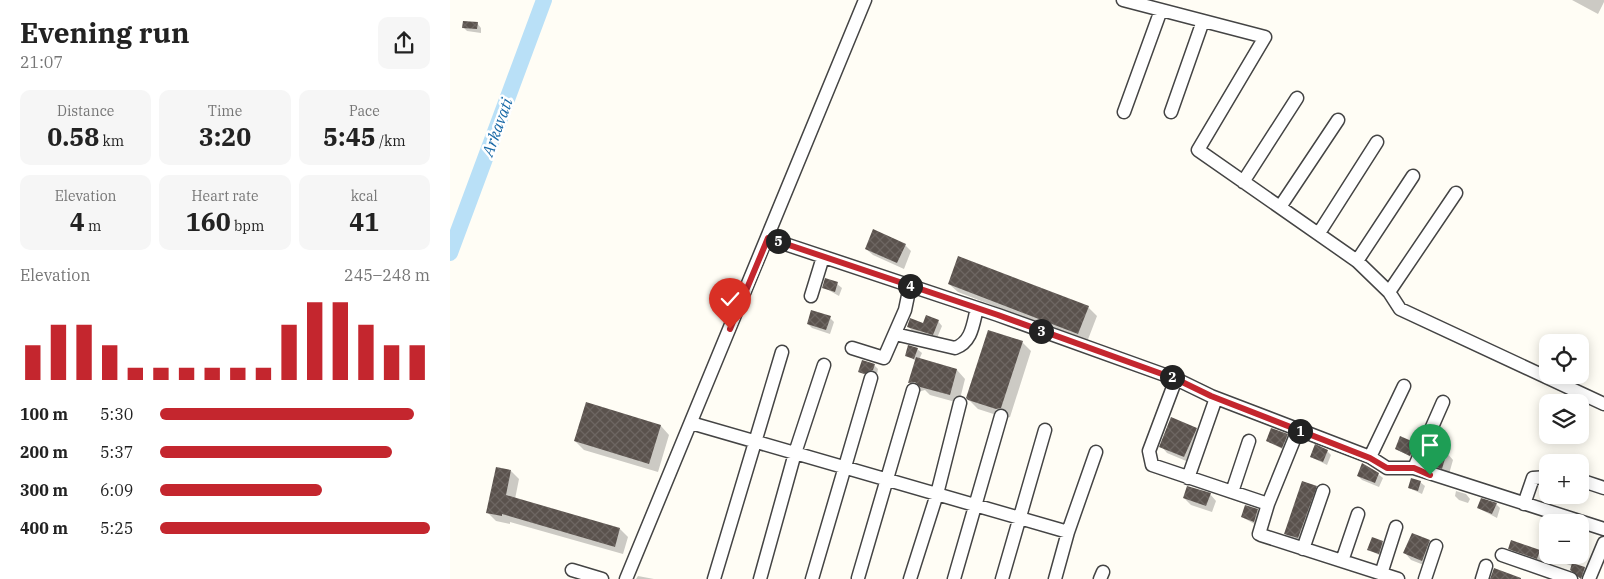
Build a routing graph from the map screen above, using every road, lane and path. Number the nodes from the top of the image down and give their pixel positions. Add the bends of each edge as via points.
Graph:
1 (865, 0) edge
2 (1123, 0) edge
3 (1161, 10) junction
4 (1203, 21) junction
5 (1297, 98) dead end
6 (1124, 112) dead end
7 (1171, 112) dead end
8 (1338, 120) dead end
9 (1377, 142) dead end
10 (1413, 176) dead end
11 (1243, 182) junction
12 (1456, 193) dead end
13 (1280, 207) junction
14 (1319, 233) junction
15 (768, 238) junction
16 (823, 256) junction
17 (1357, 261) junction
18 (910, 286) junction
19 (1389, 292) junction
20 (811, 296) dead end
21 (977, 308) junction
22 (895, 334) junction
23 (852, 348) dead end
24 (782, 352) dead end
25 (824, 365) dead end
26 (871, 378) dead end
27 (1176, 379) junction
28 (1404, 386) dead end
29 (913, 390) dead end
30 (1216, 398) junction
31 (1443, 402) dead end
32 (960, 403) dead end
33 (1604, 404) edge
34 (1001, 416) dead end
35 (691, 423) junction
36 (1045, 430) dead end
37 (1298, 430) junction
38 (1249, 441) dead end
39 (755, 442) junction
40 (1096, 452) dead end
41 (795, 453) junction
42 (1370, 458) junction
43 (844, 467) junction
44 (1414, 468) junction
45 (1188, 478) junction
46 (1539, 478) edge
47 (886, 479) junction
48 (1589, 483) edge
49 (1604, 488) edge
50 (1323, 491) dead end
51 (1232, 492) junction
52 (937, 494) junction
53 (1268, 504) junction
54 (1524, 504) junction
55 (976, 506) junction
56 (1358, 514) dead end
57 (1019, 518) junction
58 (1396, 527) dead end
59 (1604, 529) edge
60 (1068, 532) junction
61 (1604, 543) edge
62 (1436, 546) dead end
63 (1303, 549) junction
64 (1502, 555) dead end
65 (1342, 561) junction
66 (1486, 566) dead end
67 (572, 570) dead end
68 (1381, 574) junction
69 (858, 578) edge
70 (1594, 578) edge
71 (602, 579) edge
72 (626, 579) edge
73 (714, 579) edge
74 (760, 579) edge
75 (812, 579) edge
76 (910, 579) edge
77 (954, 579) edge
78 (1002, 579) edge
79 (1055, 579) edge
80 (1398, 579) edge
81 (1425, 579) edge
82 (1482, 579) edge
83 (1572, 579) edge

1 - 15 street
2 - 3 street
3 - 4 street
3 - 6 street
4 - 7 street
4 - 11 street via 1265,37 1198,150
5 - 11 street
8 - 13 street
9 - 14 street
10 - 17 street
11 - 13 street
12 - 19 street
13 - 14 street
14 - 17 street
15 - 16 street
15 - 35 street
16 - 18 street
16 - 20 street
17 - 19 street
18 - 21 street
18 - 22 street
19 - 33 street via 1400,309
21 - 22 street via 969,336 964,345 955,348
21 - 27 street
22 - 23 street via 884,358
24 - 39 street
25 - 41 street
26 - 43 street
27 - 30 street
27 - 45 street via 1149,455 1155,468
28 - 42 street
29 - 47 street
30 - 37 street
30 - 45 street
31 - 44 street
32 - 52 street
34 - 55 street
35 - 39 street
35 - 72 street
36 - 57 street
37 - 42 street
37 - 53 street
38 - 51 street
39 - 41 street
39 - 73 street
40 - 60 street
41 - 43 street
41 - 74 street
42 - 44 street via 1387,468
43 - 47 street
43 - 75 street
44 - 54 street
45 - 51 street
46 - 54 street via 1533,478
47 - 52 street
47 - 69 street
48 - 49 street
50 - 63 street
51 - 53 street
52 - 55 street
52 - 76 street
53 - 63 street via 1259,534
54 - 59 street
55 - 57 street
55 - 77 street
56 - 65 street
57 - 60 street
57 - 78 street
58 - 68 street
60 - 79 street
61 - 70 street
62 - 81 street
63 - 65 street
64 - 83 street
65 - 68 street
66 - 82 street
67 - 71 street
68 - 80 street

